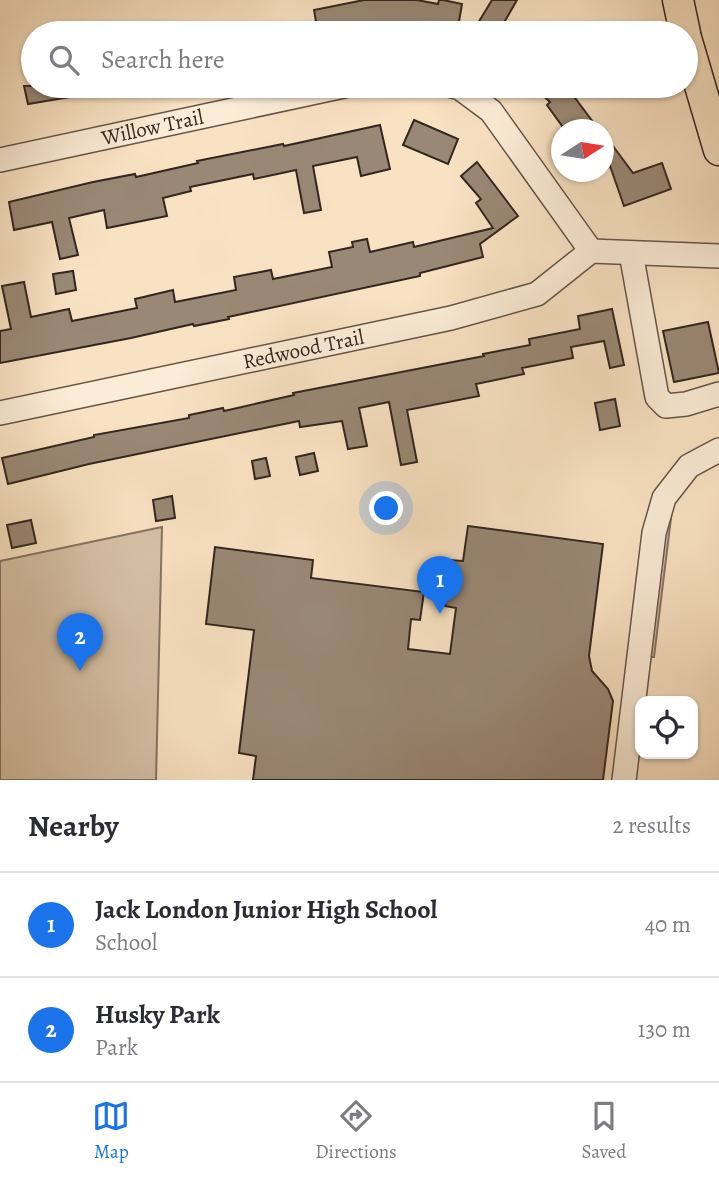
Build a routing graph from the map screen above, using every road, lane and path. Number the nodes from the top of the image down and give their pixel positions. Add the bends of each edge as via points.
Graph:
1 (678, 0) edge
2 (682, 21) edge
3 (698, 79) edge
4 (288, 98) edge
5 (473, 98) edge
6 (719, 149) edge
7 (0, 160) edge
8 (591, 251) junction
9 (631, 253) junction
10 (719, 256) edge
11 (719, 394) edge
12 (0, 413) edge
13 (719, 450) edge
14 (624, 780) edge

1 - 2 main road
3 - 6 main road
4 - 7 street, Willow Trail
5 - 8 street via 491,111
8 - 9 street
8 - 12 street, Redwood Trail via 537,294 451,318
9 - 10 street
9 - 11 street via 657,397 666,406
13 - 14 street via 689,466 664,498 654,533

